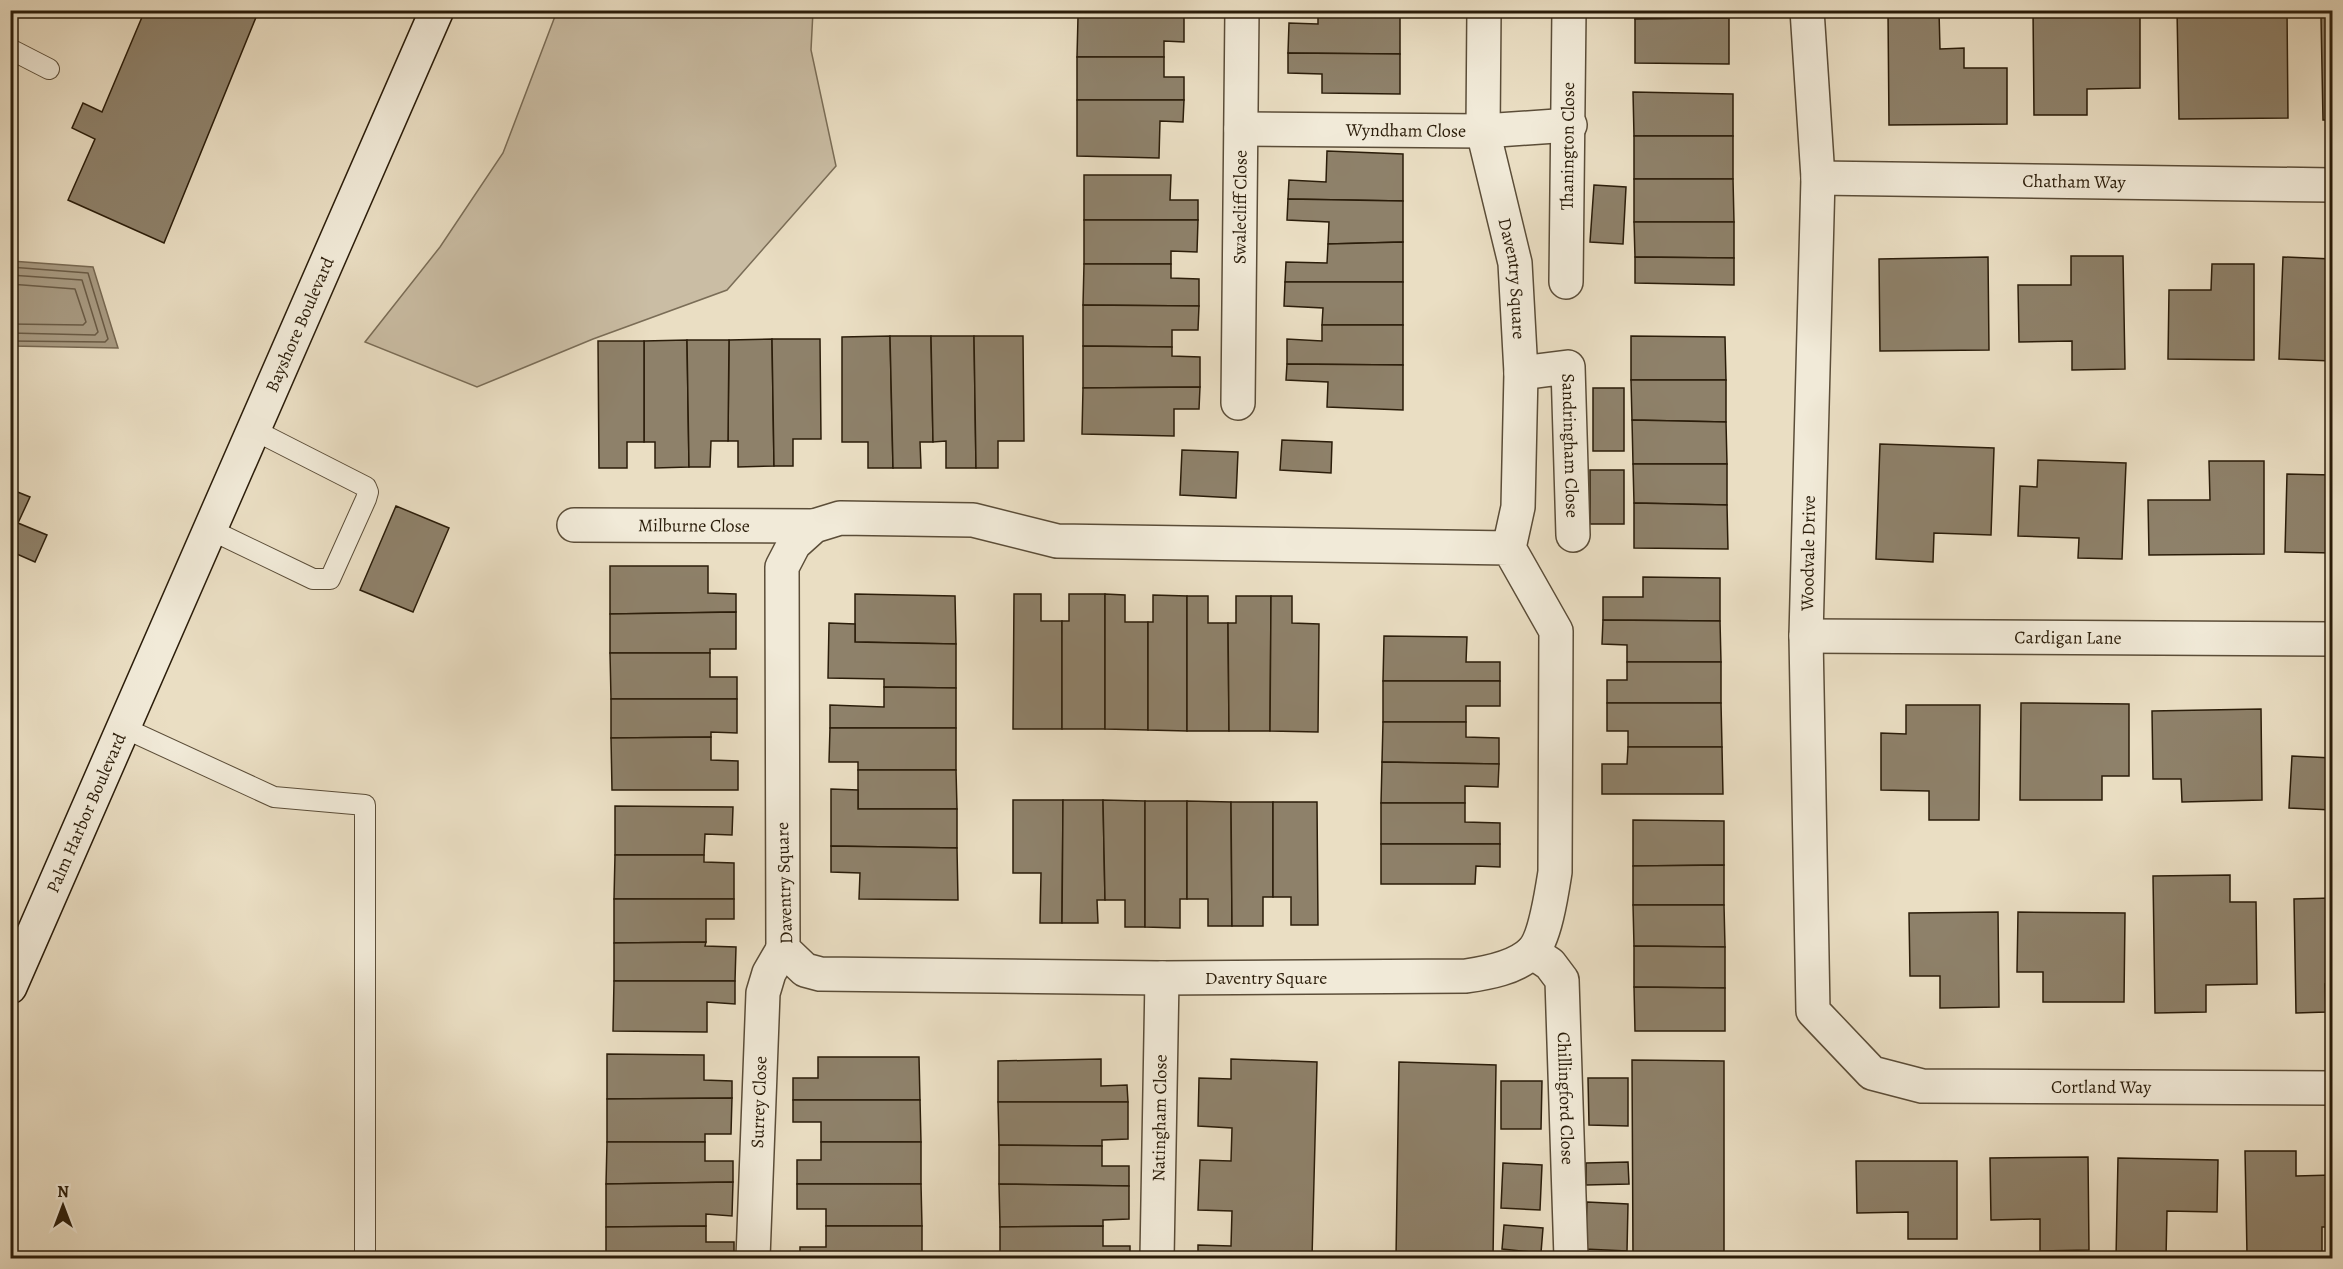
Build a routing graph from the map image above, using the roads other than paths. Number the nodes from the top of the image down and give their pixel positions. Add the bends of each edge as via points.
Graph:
1 (437, 10) edge
2 (1242, 10) edge
3 (1484, 10) edge
4 (1569, 10) edge
5 (1807, 10) edge
6 (10, 49) edge
7 (49, 69) dead end
8 (1570, 125) junction
9 (1241, 129) junction
10 (1482, 131) junction
11 (1818, 178) junction
12 (2332, 185) edge
13 (1566, 282) dead end
14 (1521, 373) junction
15 (1238, 403) dead end
16 (252, 429) junction
17 (574, 525) dead end
18 (814, 526) junction
19 (209, 529) junction
20 (1573, 535) dead end
21 (1509, 548) junction
22 (1806, 636) junction
23 (160, 639) joint
24 (2332, 639) edge
25 (122, 727) junction
26 (783, 949) junction
27 (1532, 952) junction
28 (1162, 978) junction
29 (12, 981) edge
30 (1872, 1073) joint
31 (2332, 1088) edge
32 (365, 1258) edge
33 (753, 1258) edge
34 (1157, 1258) edge
35 (1572, 1258) edge

1 - 16 street, Bayshore Boulevard
2 - 9 street, Swalecliff Close
3 - 10 street, Daventry Square
4 - 8 street, Thanington Close
5 - 11 street, Woodvale Drive
6 - 7 lane
8 - 10 street, Wyndham Close
8 - 13 street, Thanington Close
9 - 10 street, Wyndham Close
9 - 15 street, Swalecliff Close
10 - 14 street, Daventry Square via 1515,264
11 - 12 street, Chatham Way
11 - 22 street, Woodvale Drive
14 - 20 street, Sandringham Close via 1568,367
14 - 21 street, Daventry Square via 1518,507
16 - 19 street, Bayshore Boulevard
16 - 19 lane via 366,487 366,498 330,579 313,579
17 - 18 street, Milburne Close
18 - 21 street, Daventry Square via 840,518 972,520 1057,541
18 - 26 street, Daventry Square via 794,544 782,567
19 - 23 street, Bayshore Boulevard
21 - 27 street via 1556,631 1555,872 1551,902
22 - 24 street, Cardigan Lane
22 - 30 street, Woodvale Drive via 1813,1011
23 - 25 street, Palm Harbor Boulevard
25 - 29 street, Palm Harbor Boulevard
25 - 32 lane via 274,797 365,805
26 - 28 street, Daventry Square via 805,970 820,974
26 - 33 street, Surrey Close via 763,993
27 - 28 street, Daventry Square via 1490,972 1466,976
27 - 35 street, Chillingford Close via 1550,964 1562,980
28 - 34 street, Natingham Close
30 - 31 street, Cortland Way via 1922,1086

